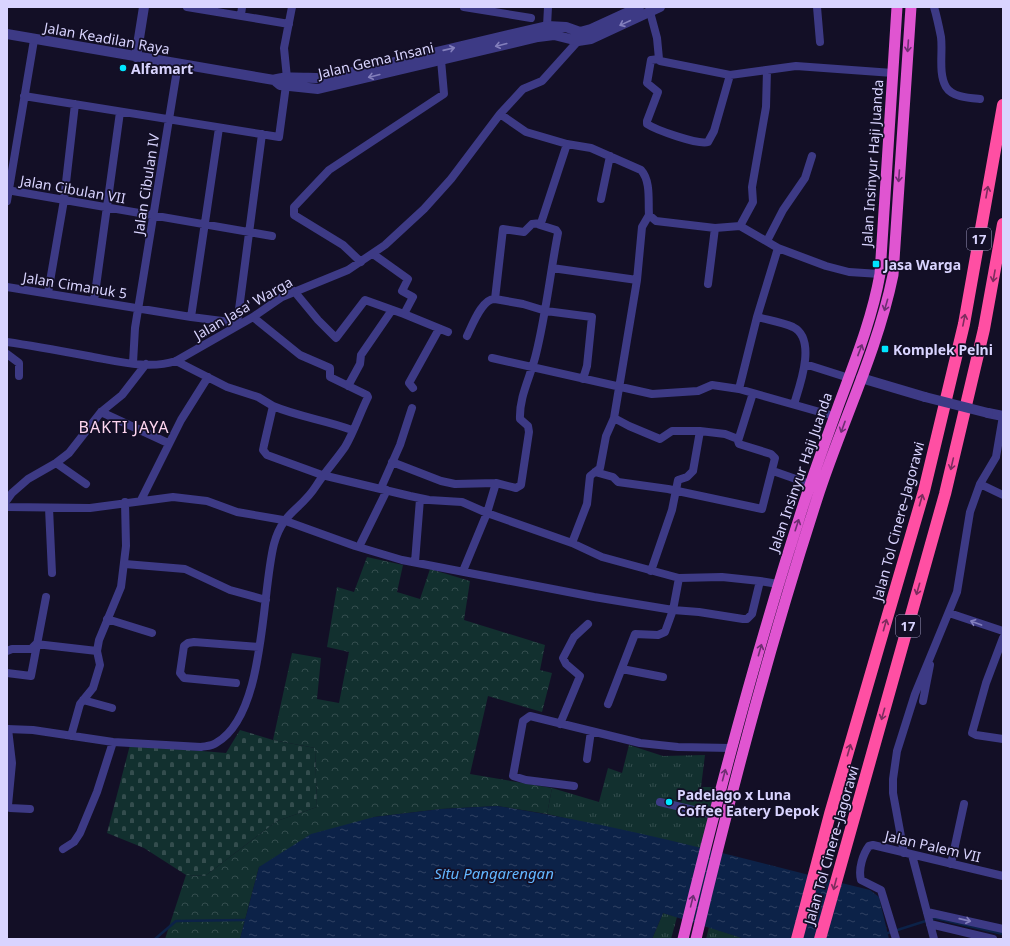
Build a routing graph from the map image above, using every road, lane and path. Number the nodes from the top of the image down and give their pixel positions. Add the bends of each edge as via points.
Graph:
1 (144, 7) edge
2 (192, 7) edge
3 (292, 7) edge
4 (464, 7) edge
5 (548, 7) edge
6 (639, 7) edge
7 (660, 7) edge
8 (817, 7) edge
9 (898, 7) edge
10 (911, 7) edge
11 (934, 7) edge
12 (242, 11) edge
13 (650, 12) junction
14 (531, 18) dead end
15 (289, 24) junction
16 (605, 28) junction
17 (547, 31) junction
18 (7, 34) edge
19 (579, 36) junction
20 (34, 40) junction
21 (820, 42) dead end
22 (136, 57) junction
23 (441, 60) junction
24 (659, 60) junction
25 (178, 64) junction
26 (767, 70) junction
27 (893, 73) junction
28 (730, 75) junction
29 (274, 80) joint
30 (286, 82) junction
31 (24, 96) junction
32 (980, 99) dead end
33 (75, 104) junction
34 (1003, 105) edge
35 (120, 112) junction
36 (500, 114) junction
37 (169, 119) junction
38 (219, 128) junction
39 (262, 134) junction
40 (567, 144) junction
41 (610, 156) junction
42 (812, 156) dead end
43 (8, 191) edge
44 (601, 199) dead end
45 (64, 200) junction
46 (7, 202) edge
47 (107, 207) junction
48 (649, 215) junction
49 (154, 216) junction
50 (541, 223) junction
51 (205, 224) junction
52 (1003, 224) edge
53 (740, 226) junction
54 (715, 228) junction
55 (250, 232) junction
56 (272, 236) dead end
57 (767, 241) junction
58 (778, 248) junction
59 (373, 254) junction
60 (361, 262) junction
61 (552, 268) junction
62 (880, 274) junction
63 (637, 280) junction
64 (708, 284) dead end
65 (7, 287) edge
66 (294, 291) junction
67 (48, 293) junction
68 (495, 299) junction
69 (94, 301) junction
70 (139, 308) junction
71 (392, 310) junction
72 (546, 312) junction
73 (404, 314) junction
74 (192, 317) junction
75 (253, 317) junction
76 (757, 317) junction
77 (439, 328) junction
78 (448, 332) dead end
79 (467, 336) dead end
80 (7, 342) edge
81 (7, 354) edge
82 (492, 358) dead end
83 (176, 361) junction
84 (133, 363) junction
85 (146, 364) junction
86 (805, 364) junction
87 (533, 367) junction
88 (19, 376) dead end
89 (208, 377) junction
90 (849, 378) junction
91 (861, 378) junction
92 (583, 379) junction
93 (348, 386) junction
94 (412, 388) dead end
95 (619, 388) junction
96 (739, 389) junction
97 (753, 393) junction
98 (794, 404) junction
99 (273, 406) junction
100 (412, 408) dead end
101 (101, 412) junction
102 (834, 416) junction
103 (1003, 416) edge
104 (614, 418) junction
105 (1002, 428) edge
106 (352, 430) junction
107 (700, 431) junction
108 (738, 439) junction
109 (168, 443) junction
110 (392, 462) junction
111 (56, 463) junction
112 (773, 470) junction
113 (595, 472) junction
114 (322, 475) junction
115 (496, 483) junction
116 (86, 484) dead end
117 (810, 484) junction
118 (980, 484) junction
119 (384, 489) junction
120 (676, 491) junction
121 (1003, 495) edge
122 (420, 499) junction
123 (7, 500) edge
124 (141, 500) junction
125 (125, 502) junction
126 (7, 507) edge
127 (49, 508) junction
128 (487, 513) junction
129 (283, 520) junction
130 (572, 544) junction
131 (359, 547) junction
132 (415, 562) junction
133 (125, 564) junction
134 (463, 571) junction
135 (651, 571) junction
136 (52, 573) dead end
137 (679, 578) junction
138 (760, 581) junction
139 (778, 584) junction
140 (46, 597) dead end
141 (266, 600) junction
142 (673, 610) junction
143 (949, 613) junction
144 (107, 619) junction
145 (588, 624) dead end
146 (1003, 630) edge
147 (152, 633) dead end
148 (1003, 638) edge
149 (36, 644) junction
150 (933, 646) junction
151 (259, 647) junction
152 (7, 651) edge
153 (97, 651) junction
154 (622, 669) junction
155 (7, 673) edge
156 (663, 677) dead end
157 (236, 683) dead end
158 (83, 700) junction
159 (922, 701) dead end
160 (608, 704) dead end
161 (112, 708) dead end
162 (560, 724) junction
163 (8, 729) edge
164 (591, 731) junction
165 (72, 736) junction
166 (1003, 739) edge
167 (113, 742) junction
168 (731, 748) junction
169 (587, 759) dead end
170 (574, 786) dead end
171 (660, 802) dead end
172 (964, 804) dead end
173 (30, 809) dead end
174 (714, 815) junction
175 (63, 849) dead end
176 (904, 853) junction
177 (912, 855) junction
178 (951, 864) junction
179 (1003, 876) edge
180 (928, 919) junction
181 (1003, 929) edge
182 (896, 936) edge
183 (683, 939) edge
184 (696, 939) edge
185 (797, 939) edge
186 (820, 939) edge
187 (934, 939) edge
188 (993, 939) edge

1 - 22 street
2 - 12 street
3 - 15 street
4 - 14 street
5 - 17 street
6 - 16 street
7 - 13 street
8 - 21 street
9 - 27 highway, Jalan Insinyur Haji Juanda
10 -> 91 highway, Jalan Insinyur Haji Juanda via 893,275 878,334
11 - 32 street via 941,38 946,87 964,97
12 - 15 street
13 -> 16 street
13 - 24 street via 657,38
15 - 30 street via 284,48
16 - 19 street
17 - 19 street, Jalan Gema Insani via 566,27
17 -> 23 street, Jalan Gema Insani
30 -> 17 street, Jalan Gema Insani via 327,78
18 - 20 street, Jalan Keadilan Raya
19 - 36 street, Jalan Jasa' Warga via 554,69 542,80 523,89
20 - 22 street, Jalan Keadilan Raya
20 - 31 street
22 - 25 street, Jalan Keadilan Raya
23 -> 30 street, Jalan Gema Insani via 318,89
23 - 60 street via 444,94 329,170 292,212 343,245
24 - 28 street
24 - 28 street via 651,60 650,64 647,83 658,92 647,124 704,143 711,139
25 - 29 street, Jalan Keadilan Raya
25 - 37 street, Jalan Cibulan IV
26 - 27 street via 812,66
26 - 28 street
26 - 53 street via 766,107 752,187 754,199
27 - 62 highway, Jalan Insinyur Haji Juanda
29 - 30 street, Jalan Gema Insani via 281,77
30 - 39 street via 279,137
31 - 33 street
31 - 43 street
33 - 35 street
33 - 45 street
185 -> 34 highway, Jalan Tol Cinere–Jagorawi / 17 via 822,842 924,491 964,324
35 - 37 street
35 - 47 street
36 - 40 street via 526,132
36 - 59 street, Jalan Jasa' Warga via 442,189 398,234
37 - 38 street
37 - 49 street, Jalan Cibulan IV
38 - 39 street
38 - 51 street
39 - 55 street, Jalan Cimanuk 5
40 - 41 street via 590,148
40 - 50 street
41 - 44 street
41 - 48 street via 645,175
42 - 57 street via 804,178
43 - 45 street, Jalan Cibulan VII
43 - 46 street
45 - 47 street, Jalan Cibulan VII
45 - 67 street
47 - 49 street, Jalan Cibulan VII
47 - 69 street
48 - 54 street via 656,221
48 - 63 street via 642,227
49 - 51 street, Jalan Cibulan VII
49 - 70 street, Jalan Cibulan IV
50 - 61 street via 540,226 558,231
50 - 68 street via 532,224 524,232 503,229
51 - 55 street, Jalan Cibulan VII
51 - 74 street
52 -> 186 highway, Jalan Tol Cinere–Jagorawi / 17 via 984,329 945,494
53 - 54 street
53 - 57 street
54 - 64 street
55 - 56 street, Jalan Cibulan VII
55 - 74 street, Jalan Cimanuk 5 via 238,317 230,322
57 - 58 street
58 - 62 street via 838,269 861,274
58 - 76 street
59 - 60 street, Jalan Jasa' Warga
59 - 73 street via 408,278 402,291 413,297
60 - 66 street, Jalan Jasa' Warga via 324,281
61 - 63 street
61 - 72 street
90 -> 62 highway, Jalan Insinyur Haji Juanda via 867,330
63 - 95 street
65 - 67 street, Jalan Cimanuk 5
66 - 71 street via 336,338 365,300
66 - 75 street, Jalan Jasa' Warga via 282,296
67 - 69 street, Jalan Cimanuk 5
68 - 72 street via 523,304
68 - 79 street via 484,304
69 - 70 street, Jalan Cimanuk 5
70 - 74 street, Jalan Cimanuk 5
70 - 84 street, Jalan Cibulan IV
71 - 73 street
71 - 93 street via 361,355 360,364
72 - 87 street
72 - 92 street via 592,317 587,366
73 - 77 street
75 - 83 street, Jalan Jasa' Warga
75 - 93 street via 300,355 330,368 330,377
76 - 86 street via 793,327 800,333 804,343
76 - 96 street
77 - 78 street
77 - 94 street via 409,383
80 - 84 street, Jalan Jasa' Warga
81 - 88 street via 20,362
82 - 87 street
83 - 85 street, Jalan Jasa' Warga via 157,366
83 - 89 street
84 - 85 street, Jalan Jasa' Warga
85 - 101 street via 122,395
86 - 90 street
86 - 98 street
87 - 92 street
87 - 115 street via 522,395 520,410 520,419 528,426 529,432 521,485 516,488
89 - 99 street via 227,387 258,397
89 - 109 street via 195,399 191,401 178,430
90 - 102 highway, Jalan Insinyur Haji Juanda
91 - 103 street, bridge
91 -> 184 highway, Jalan Insinyur Haji Juanda via 802,545 744,745
92 - 95 street
93 - 106 street via 368,397
95 - 96 street via 652,394 698,391 715,385
95 - 104 street
96 - 97 street
97 - 98 street
97 - 108 street
98 - 102 street
99 - 106 street via 289,413 309,416
99 - 114 street via 264,452
100 - 110 street
101 - 109 street
101 - 111 street via 69,453
102 - 117 highway, Jalan Insinyur Haji Juanda
103 - 105 street
104 - 107 street via 660,439 672,431
104 - 113 street via 606,436 600,468
105 - 118 street via 996,457
106 - 114 street via 345,447
107 - 108 street via 725,434
107 - 120 street via 693,471 687,477 678,480
108 - 112 street via 739,444 774,456
109 - 124 street
110 - 115 street via 454,484
110 - 119 street
111 - 116 street
111 - 123 street via 28,479
112 - 117 street
112 - 120 street via 764,507 761,510
113 - 120 street via 613,477 618,482
113 - 130 street via 590,476 587,504
114 - 119 street
114 - 129 street via 307,498
115 - 128 street
139 -> 117 highway, Jalan Insinyur Haji Juanda
118 - 121 street
118 - 143 street via 970,512 957,592
119 - 122 street
119 - 131 street
120 - 135 street
122 - 128 street via 462,502
122 - 132 street
124 - 125 street
124 - 129 street via 173,497 207,501 237,512
125 - 127 street via 90,508
125 - 133 street
126 - 127 street
127 - 136 street
128 - 130 street
128 - 134 street
129 - 131 street
129 - 141 street via 274,544
130 - 135 street via 602,557
131 - 132 street
132 - 134 street
133 - 141 street via 185,569 230,590
133 - 144 street via 121,587
134 - 142 street
135 - 137 street
137 - 138 street via 722,577
137 - 142 street
138 - 139 street
138 - 142 street via 752,614 747,619
168 -> 139 highway, Jalan Insinyur Haji Juanda
140 - 149 street
141 - 151 street
142 - 154 street via 663,634 635,634
146 -> 143 street
143 - 150 street
144 - 147 street
144 - 153 street via 98,640
145 - 162 street via 574,637 563,658 580,676
148 - 166 street via 986,683 972,733 976,736
149 - 152 street via 31,648
149 - 153 street
149 - 155 street via 31,676
150 - 159 street
150 - 176 street via 906,722 894,766 894,804
151 - 157 street via 194,642 184,646 180,673 184,678
151 - 167 street via 251,686 239,717 222,739 201,747
153 - 158 street via 100,660 99,670 90,694
154 - 156 street
154 - 160 street
158 - 161 street
158 - 165 street via 76,715
162 - 164 street
162 - 170 street via 526,717 523,721 513,776
163 - 165 street
163 - 173 street via 12,763 8,805 10,808
164 - 168 street via 656,745
164 - 169 street
165 - 167 street
167 - 175 street via 80,833 74,842
174 -> 168 highway, Jalan Insinyur Haji Juanda
171 - 174 street
172 - 178 street
183 -> 174 highway, Jalan Insinyur Haji Juanda
176 - 177 street, Jalan Palem VII
176 - 182 street, Jalan Palem VII via 872,845 867,848 860,871 860,880 879,888 882,892
177 - 178 street, Jalan Palem VII
177 - 180 street
178 - 179 street, Jalan Palem VII
180 -> 181 street
180 - 187 street
180 - 188 street

